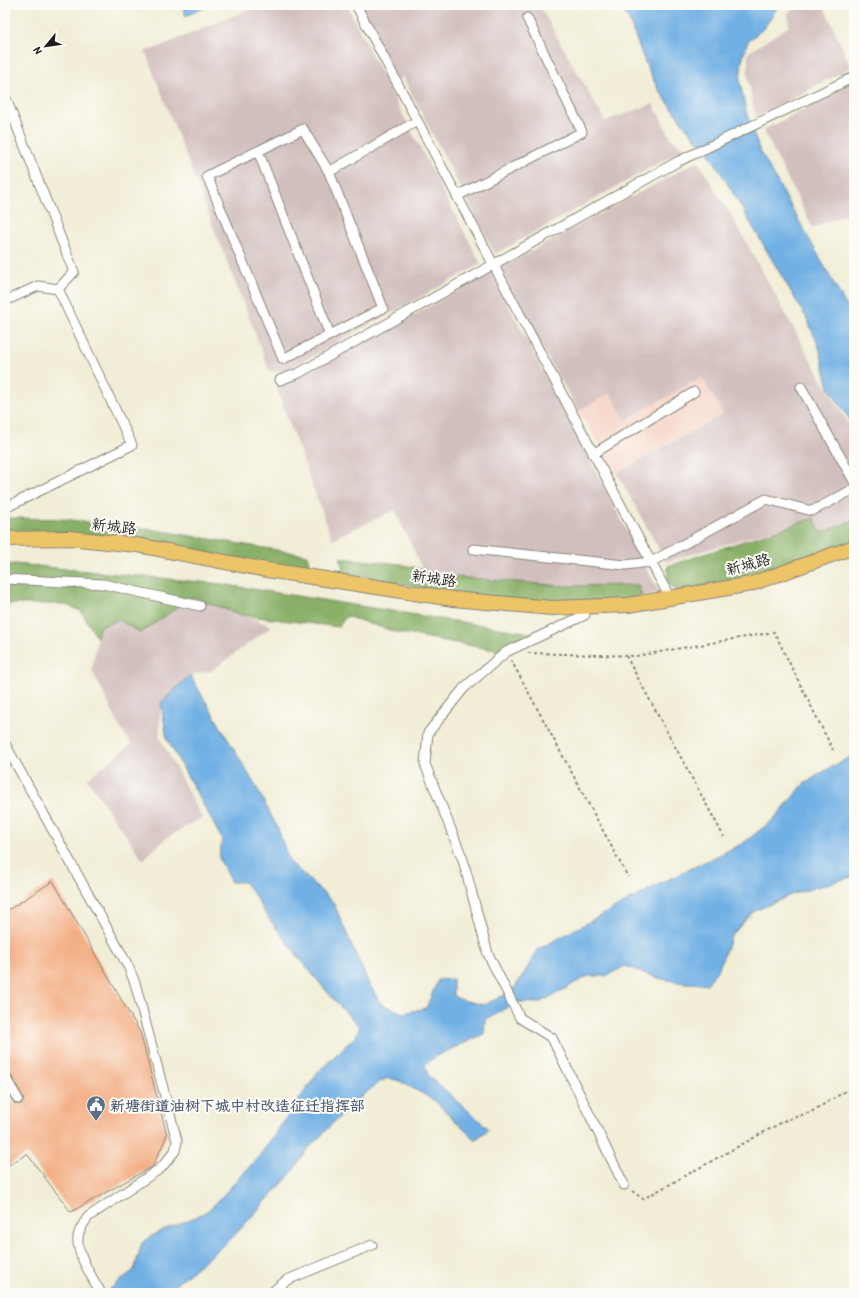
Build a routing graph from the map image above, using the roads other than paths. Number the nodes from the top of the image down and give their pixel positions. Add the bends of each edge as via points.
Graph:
1 (356, 5) edge
2 (527, 18) dead end
3 (854, 76) edge
4 (5, 96) edge
5 (417, 122) junction
6 (258, 151) junction
7 (329, 172) junction
8 (456, 196) junction
9 (493, 264) junction
10 (58, 289) junction
11 (5, 301) edge
12 (330, 335) junction
13 (280, 380) dead end
14 (801, 387) dead end
15 (694, 392) dead end
16 (593, 454) junction
17 (854, 481) edge
18 (854, 488) edge
19 (5, 508) edge
20 (5, 539) edge
21 (854, 546) edge
22 (5, 548) edge
23 (473, 549) dead end
24 (854, 556) edge
25 (651, 562) junction
26 (5, 579) edge
27 (670, 598) junction
28 (200, 606) dead end
29 (585, 615) junction
30 (6, 750) edge
31 (5, 1077) edge
32 (18, 1099) dead end
33 (624, 1185) road end
34 (372, 1245) dead end
35 (100, 1292) edge
36 (271, 1293) edge

1 - 5 street
2 - 8 street via 582,132
3 - 9 street via 677,162
4 - 10 street via 74,272
5 - 7 street
5 - 8 street
6 - 7 street via 303,129
6 - 12 street
6 - 12 street via 207,176 283,359
7 - 12 street via 383,308
8 - 9 street
9 - 13 street via 299,373
9 - 16 street
10 - 11 street via 38,286
10 - 19 street via 132,445
14 - 17 street
15 - 16 street
16 - 25 street
18 - 25 street via 812,511 766,499
20 - 27 main road, 新城路 via 69,538 137,544 261,569 453,599 552,608 628,605
21 - 27 main road, 新城路 via 751,584
22 - 29 main road, 新城路 via 69,547 136,553 260,577 452,607 552,617
23 - 25 street via 625,564
24 - 29 main road, 新城路 via 753,592 629,614
25 - 27 street
26 - 28 street via 103,584
29 - 33 street via 506,652 464,688 428,733 425,764 463,860 488,954 520,1018 552,1038
30 - 35 street via 128,966 135,983 177,1141 175,1150 161,1168 88,1218 81,1226 78,1237 80,1251
31 - 32 street
34 - 36 street via 287,1280

